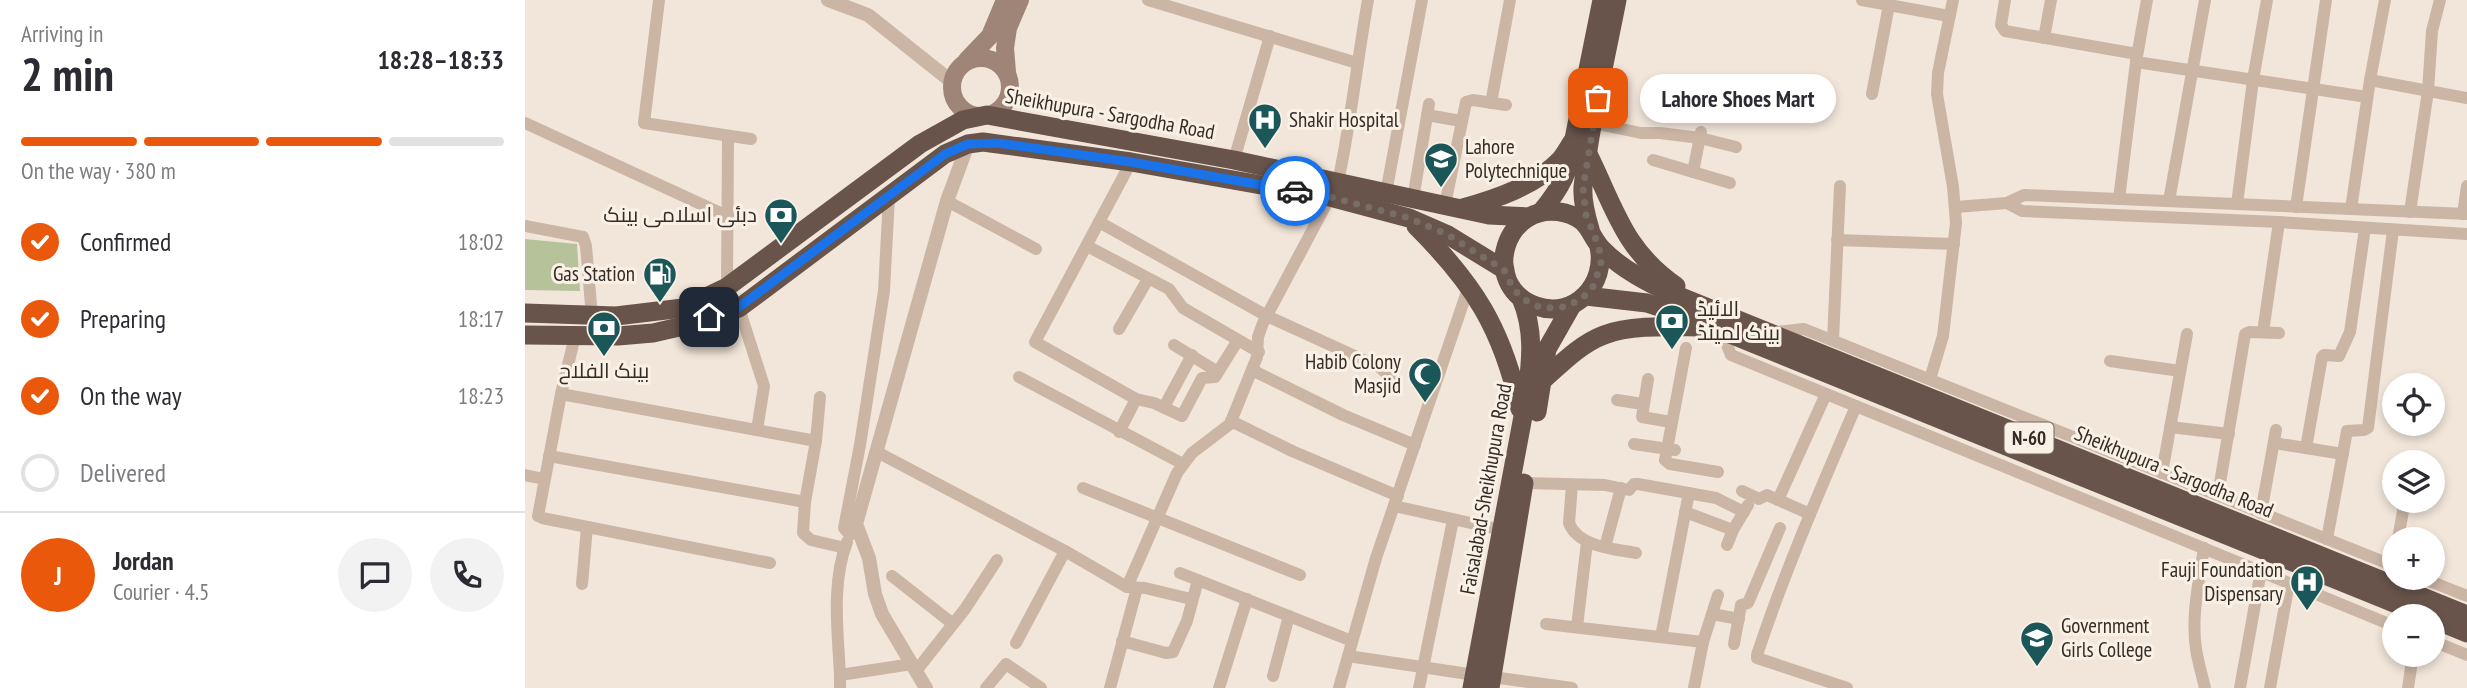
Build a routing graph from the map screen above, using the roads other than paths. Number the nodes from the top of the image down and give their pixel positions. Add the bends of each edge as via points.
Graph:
1 (659, 0) edge
2 (828, 0) edge
3 (867, 0) edge
4 (1006, 0) edge
5 (1020, 0) edge
6 (1148, 0) edge
7 (1368, 0) edge
8 (1422, 0) edge
9 (1510, 0) edge
10 (1602, 0) edge
11 (1617, 0) edge
12 (1862, 0) edge
13 (1953, 0) edge
14 (2005, 0) edge
15 (2051, 0) edge
16 (2147, 0) edge
17 (2205, 0) edge
18 (2267, 0) edge
19 (2326, 0) edge
20 (2385, 0) edge
21 (2440, 0) edge
22 (1889, 5) junction
23 (868, 15) junction
24 (1949, 16) junction
25 (1270, 36) junction
26 (2044, 38) junction
27 (2136, 58) junction
28 (967, 60) junction
29 (1357, 63) junction
30 (2192, 71) junction
31 (1007, 72) junction
32 (2253, 80) junction
33 (2370, 80) junction
34 (952, 82) junction
35 (2312, 89) junction
36 (2428, 91) junction
37 (1872, 94) dead end
38 (2367, 97) junction
39 (2467, 98) edge
40 (1491, 103) junction
41 (1506, 105) dead end
42 (987, 115) junction
43 (1427, 115) junction
44 (1401, 120) junction
45 (1461, 121) junction
46 (1593, 122) junction
47 (525, 123) edge
48 (952, 126) junction
49 (1701, 135) junction
50 (728, 137) junction
51 (751, 139) dead end
52 (1574, 139) junction
53 (927, 140) junction
54 (963, 146) junction
55 (1736, 147) dead end
56 (1589, 156) junction
57 (1234, 160) junction
58 (1653, 160) dead end
59 (1131, 162) junction
60 (929, 166) junction
61 (1693, 172) junction
62 (1730, 183) dead end
63 (1840, 186) dead end
64 (2467, 186) edge
65 (1334, 189) junction
66 (1386, 193) junction
67 (890, 196) junction
68 (2119, 199) junction
69 (947, 201) junction
70 (2169, 201) junction
71 (2007, 203) junction
72 (2237, 204) junction
73 (1453, 207) junction
74 (1956, 207) junction
75 (2296, 207) junction
76 (1411, 208) junction
77 (2351, 209) junction
78 (2410, 212) junction
79 (2465, 214) edge
80 (1535, 215) junction
81 (729, 217) junction
82 (1099, 222) junction
83 (2279, 222) junction
84 (525, 226) edge
85 (2365, 228) junction
86 (2393, 230) junction
87 (2467, 234) edge
88 (1595, 238) junction
89 (1837, 240) junction
90 (1954, 244) junction
91 (1087, 246) junction
92 (1037, 249) dead end
93 (1504, 270) junction
94 (1148, 279) junction
95 (1469, 286) junction
96 (727, 287) junction
97 (1521, 298) junction
98 (1579, 300) junction
99 (739, 307) junction
100 (525, 313) edge
101 (1267, 316) junction
102 (592, 317) junction
103 (1718, 323) junction
104 (1119, 328) dead end
105 (2263, 332) junction
106 (1771, 333) junction
107 (2279, 333) dead end
108 (2187, 334) dead end
109 (525, 335) edge
110 (575, 336) junction
111 (1238, 340) junction
112 (1833, 340) junction
113 (1174, 345) dead end
114 (1686, 348) dead end
115 (1259, 352) junction
116 (1192, 355) junction
117 (2110, 360) dead end
118 (1252, 370) junction
119 (2180, 371) junction
120 (1218, 372) junction
121 (1019, 377) dead end
122 (1648, 379) dead end
123 (1930, 379) junction
124 (1393, 381) dead end
125 (1542, 381) junction
126 (561, 394) junction
127 (1826, 394) junction
128 (820, 397) dead end
129 (1136, 399) junction
130 (1616, 400) dead end
131 (1643, 404) junction
132 (1856, 406) junction
133 (1164, 408) junction
134 (1231, 421) junction
135 (1522, 421) junction
136 (1671, 422) junction
137 (2170, 427) junction
138 (757, 430) junction
139 (1119, 432) junction
140 (2229, 434) junction
141 (816, 441) junction
142 (1634, 444) dead end
143 (1415, 445) junction
144 (2306, 448) junction
145 (1671, 449) junction
146 (877, 452) junction
147 (2343, 454) junction
148 (549, 456) junction
149 (1183, 464) junction
150 (2162, 473) junction
151 (525, 475) edge
152 (544, 479) junction
153 (1524, 483) junction
154 (1572, 485) junction
155 (1083, 488) dead end
156 (1621, 488) junction
157 (1689, 493) junction
158 (2218, 495) junction
159 (1778, 500) junction
160 (1396, 501) junction
161 (1715, 501) junction
162 (805, 502) junction
163 (1685, 512) junction
164 (1744, 512) junction
165 (1810, 513) junction
166 (2261, 513) junction
167 (1157, 519) junction
168 (1453, 520) junction
169 (587, 527) junction
170 (1780, 528) dead end
171 (1502, 530) junction
172 (1733, 530) junction
173 (850, 536) junction
174 (2327, 540) junction
175 (1587, 541) junction
176 (1727, 545) dead end
177 (1605, 547) junction
178 (2204, 548) junction
179 (1065, 551) junction
180 (1636, 553) dead end
181 (2382, 558) edge
182 (997, 560) dead end
183 (770, 563) dead end
184 (2261, 571) junction
185 (1180, 573) dead end
186 (1300, 575) dead end
187 (892, 576) dead end
188 (1198, 580) junction
189 (2289, 583) junction
190 (582, 584) dead end
191 (2445, 587) edge
192 (1132, 588) junction
193 (1752, 594) junction
194 (1718, 595) dead end
195 (2467, 596) edge
196 (1191, 600) junction
197 (1247, 600) junction
198 (1774, 603) junction
199 (2397, 604) edge
200 (1712, 614) junction
201 (2467, 615) edge
202 (1289, 616) junction
203 (1739, 619) junction
204 (2382, 621) edge
205 (953, 624) junction
206 (1546, 624) dead end
207 (2445, 624) edge
208 (1577, 628) junction
209 (2467, 633) edge
210 (1661, 637) junction
211 (1352, 640) junction
212 (1122, 641) junction
213 (1703, 642) junction
214 (1016, 643) dead end
215 (1734, 644) dead end
216 (2445, 646) edge
217 (2467, 655) edge
218 (1348, 656) junction
219 (914, 667) junction
220 (2411, 667) edge
221 (1423, 668) junction
222 (1273, 676) dead end
223 (840, 682) edge
224 (1482, 682) edge
225 (926, 688) edge
226 (986, 688) edge
227 (1041, 688) edge
228 (1110, 688) edge
229 (1219, 688) edge
230 (1339, 688) edge
231 (1419, 688) edge
232 (1572, 688) edge
233 (1694, 688) edge
234 (1847, 688) edge
235 (2205, 688) edge
236 (2240, 688) edge
237 (2270, 688) edge
238 (2408, 688) edge

1 - 50 street via 644,123
2 - 23 street
3 - 23 street
4 - 28 main road via 990,36
5 - 31 main road via 1008,27
6 - 25 street
7 - 29 street
8 - 44 street
9 - 40 street
10 - 52 highway
11 - 46 highway
12 - 22 street
13 - 24 street
14 - 26 street via 2003,29
15 - 26 street
16 - 27 street
17 - 30 street
18 - 32 street
19 - 35 street
20 - 33 street
21 - 36 street via 2432,32
22 - 24 street
22 - 37 street
23 - 34 street
24 - 74 street via 1937,94
25 - 29 street
25 - 57 street
26 - 27 street
27 - 30 street
27 - 68 street
28 - 31 main road via 985,57
28 - 34 main road
29 - 65 street via 1352,117
30 - 32 street
30 - 70 street
31 - 42 main road via 1008,99
32 - 35 street
32 - 72 street
33 - 36 street
33 - 38 street
34 - 42 main road via 961,108
35 - 38 street
35 - 75 street
36 - 39 street
36 - 78 street
38 - 77 street
40 - 41 street
40 - 45 street via 1468,101
42 - 48 highway, Sheikhupura - Sargodha Road
42 - 57 highway, Sheikhupura - Sargodha Road
43 - 44 street
43 - 45 street
43 - 76 street
44 - 66 street
45 - 73 street
46 - 49 street via 1641,133
46 - 56 highway
47 - 81 street
48 - 53 highway, Sheikhupura - Sargodha Road
48 - 54 highway via 951,145
49 - 55 street
49 - 61 street
50 - 51 street
50 - 81 street
52 - 73 highway via 1560,160 1538,177 1514,190
52 - 80 highway via 1569,171
53 - 60 highway via 934,151
53 - 96 highway, Sheikhupura - Sargodha Road
54 - 59 highway, Sheikhupura - Sargodha Road via 998,143
54 - 60 highway
54 - 69 street
56 - 88 highway via 1583,188
56 - 103 highway via 1635,250
57 - 65 highway, Sheikhupura - Sargodha Road
58 - 61 street
59 - 65 highway, Sheikhupura - Sargodha Road
59 - 82 street
60 - 67 highway
61 - 62 street
63 - 89 street
64 - 79 street
65 - 66 highway, Sheikhupura - Sargodha Road
65 - 76 highway, Sheikhupura - Sargodha Road
65 - 101 street
66 - 76 highway, Sheikhupura - Sargodha Road
67 - 99 highway
67 - 173 street via 884,291 844,528
68 - 70 street
68 - 71 street via 2024,195
69 - 92 street
69 - 146 street
70 - 72 street
71 - 74 street
71 - 83 street via 2022,211
72 - 75 street
73 - 76 highway, Sheikhupura - Sargodha Road
73 - 80 highway, Sheikhupura - Sargodha Road via 1489,215
74 - 90 street
75 - 77 street
76 - 93 highway, Sheikhupura - Sargodha Road
76 - 95 highway
77 - 78 street
78 - 79 street
80 - 88 highway via 1553,211 1570,215
80 - 93 highway via 1508,240
81 - 96 street
82 - 91 street
82 - 101 street
83 - 85 street
83 - 105 street
84 - 102 street via 583,237
85 - 86 street
85 - 144 street via 2350,332 2339,356 2322,356
86 - 87 street
86 - 147 street via 2368,428 2348,430
88 - 98 highway via 1599,273
88 - 103 highway, Sheikhupura - Sargodha Road / N-60 via 1648,282
89 - 90 street
89 - 112 street
90 - 123 street via 1944,336
91 - 94 street
91 - 129 street via 1035,342
93 - 97 highway
94 - 104 street
94 - 111 street via 1169,289 1183,307
95 - 135 highway via 1505,351
95 - 143 street
96 - 102 highway, Sheikhupura - Sargodha Road via 683,308
97 - 98 highway via 1557,309
97 - 135 highway, Faisalabad-Sheikhupura Road via 1529,316 1532,351
98 - 103 highway, Sheikhupura - Sargodha Road / N-60 via 1647,303
98 - 125 highway, Faisalabad-Sheikhupura Road via 1547,349
99 - 110 highway via 653,333
99 - 138 street via 764,386
100 - 102 highway, Sheikhupura - Sargodha Road
101 - 115 street via 1258,337
101 - 124 street via 1375,365
103 - 106 highway, Sheikhupura - Sargodha Road / N-60
103 - 125 highway via 1603,335 1577,350
103 - 127 street via 1731,355
103 - 199 highway, Sheikhupura - Sargodha Road / N-60
105 - 107 street
105 - 140 street via 2245,334
106 - 112 street via 1804,328
106 - 201 highway, Sheikhupura - Sargodha Road / N-60
108 - 119 street
109 - 110 highway
110 - 126 street
111 - 115 street
111 - 120 street
112 - 123 street
113 - 116 street
114 - 136 street
115 - 118 street
116 - 120 street
116 - 133 street
117 - 119 street
118 - 134 street
118 - 143 street
119 - 137 street
120 - 133 street via 1213,378 1203,377 1183,415
121 - 139 street
122 - 131 street
123 - 150 street
125 - 153 highway, Faisalabad-Sheikhupura Road
126 - 138 street
126 - 148 street
127 - 132 street
127 - 159 street
128 - 141 street
129 - 133 street
129 - 139 street
130 - 131 street
131 - 136 street via 1643,417
132 - 165 street
132 - 178 street
134 - 149 street
134 - 160 street
135 - 171 highway, Faisalabad-Sheikhupura Road
136 - 145 street
137 - 140 street
137 - 150 street
138 - 141 street
139 - 149 street
140 - 158 street
141 - 162 street
142 - 145 street
143 - 160 street
144 - 147 street
144 - 166 street via 2275,436
145 - 161 street via 1665,460 1670,464 1719,469
146 - 173 street
146 - 179 street
147 - 174 street
148 - 152 street
148 - 162 street
149 - 167 street
150 - 158 street
151 - 152 street
152 - 169 street via 538,516
153 - 154 street
153 - 224 highway, Faisalabad-Sheikhupura Road
154 - 156 street
154 - 175 street via 1570,526
155 - 167 street
156 - 157 street via 1631,490 1636,483
156 - 177 street
157 - 161 street
157 - 163 street
158 - 166 street
159 - 164 street via 1748,494
159 - 165 street
160 - 168 street
160 - 211 street
161 - 164 street
162 - 173 street via 804,537
163 - 172 street
163 - 210 street
164 - 172 street
165 - 198 street
166 - 174 street
167 - 186 street
167 - 192 street
168 - 171 street
168 - 221 street
169 - 183 street
169 - 190 street
170 - 193 street
171 - 224 highway, Faisalabad-Sheikhupura Road
172 - 176 street
173 - 219 street via 869,558 882,614
173 - 223 street via 841,564 838,601
174 - 181 street
175 - 177 street
175 - 208 street
177 - 180 street
178 - 184 street
178 - 235 street via 2195,635
179 - 192 street
179 - 214 street
182 - 205 street
184 - 189 street
184 - 236 street
185 - 188 street
187 - 205 street
188 - 196 street
188 - 197 street
189 - 204 street
189 - 237 street
191 - 195 street
192 - 196 street
192 - 212 street
193 - 198 street
193 - 203 street via 1748,603 1741,604
194 - 200 street
196 - 212 street via 1173,652
197 - 202 street
197 - 229 street
198 - 234 street via 1757,658
200 - 203 street
200 - 213 street
202 - 211 street
202 - 222 street
203 - 215 street
205 - 219 street
206 - 208 street
207 - 209 highway
208 - 210 street
210 - 213 street
211 - 218 street
212 - 228 street
213 - 233 street
216 - 217 street
218 - 221 street
218 - 230 street
219 - 223 street
219 - 225 street
220 - 238 street
221 - 224 street
221 - 231 street
224 - 232 street
226 - 227 street via 1006,664

